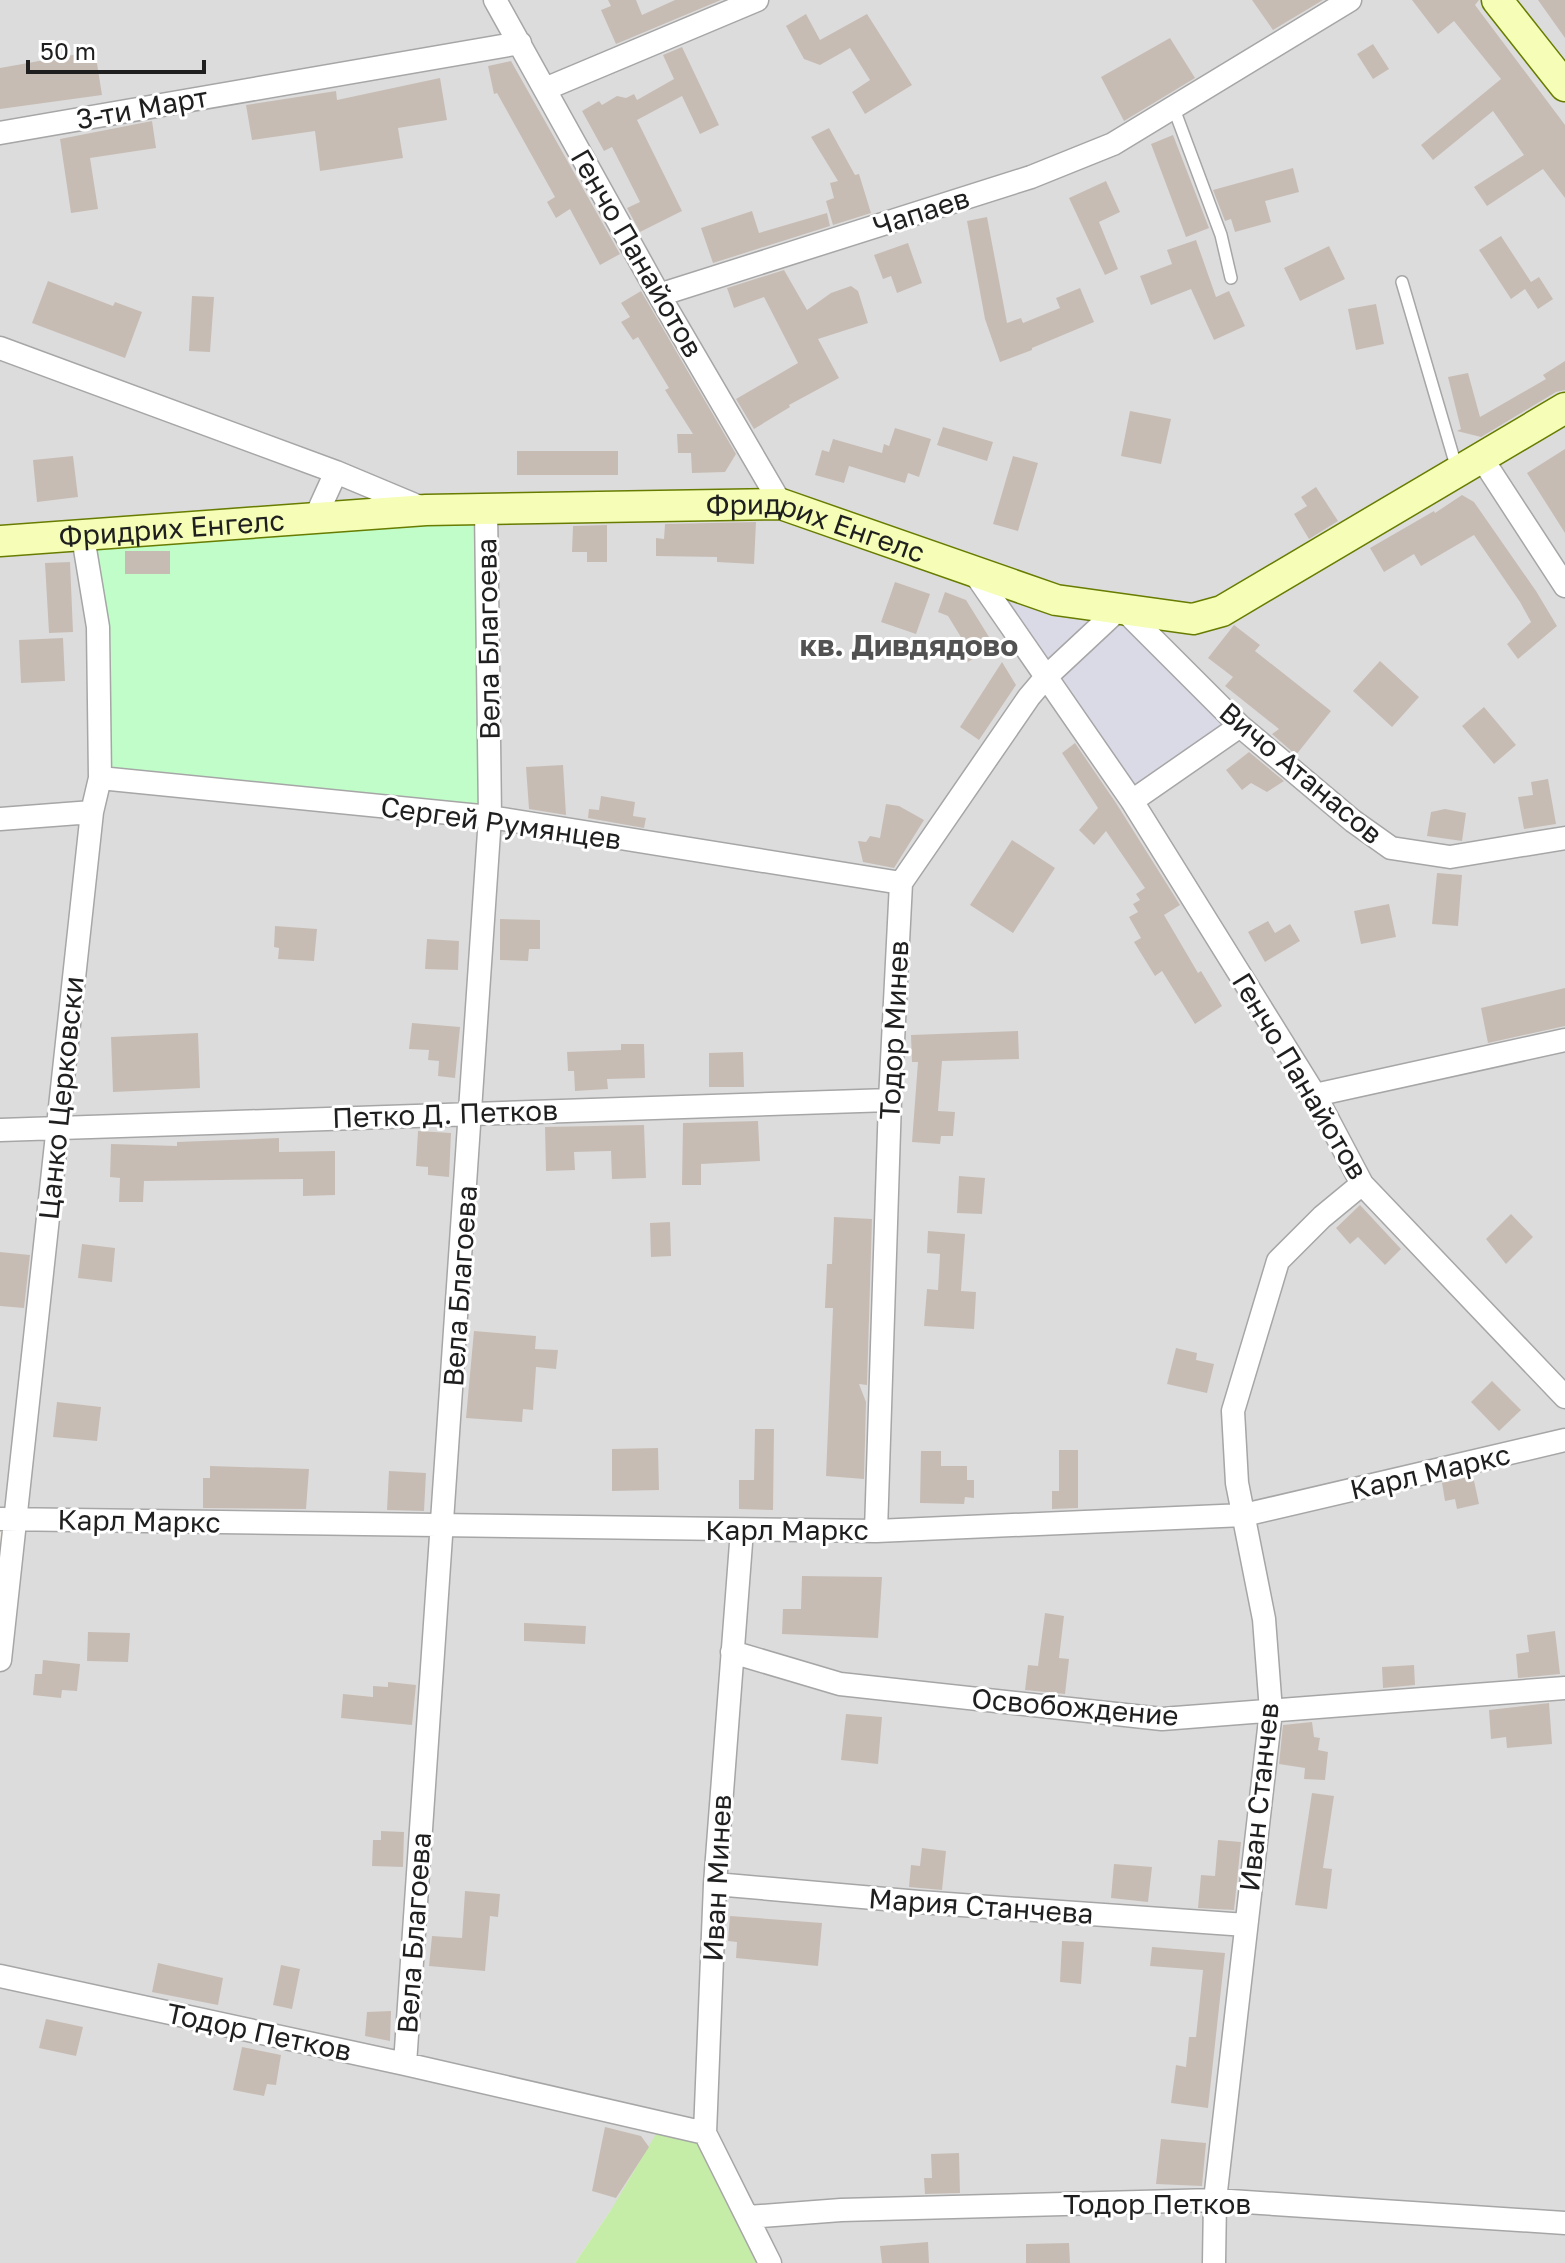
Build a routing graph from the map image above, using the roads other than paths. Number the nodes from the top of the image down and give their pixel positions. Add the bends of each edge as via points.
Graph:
1 (495, 0) edge
2 (757, 0) edge
3 (1350, 0) edge
4 (1497, 0) edge
5 (520, 43) junction
6 (1565, 86) edge
7 (545, 89) junction
8 (1174, 109) junction
9 (0, 133) edge
10 (1231, 278) dead end
11 (1402, 282) dead end
12 (659, 295) junction
13 (0, 348) edge
14 (1565, 408) edge
15 (1471, 464) junction
16 (336, 472) junction
17 (781, 504) junction
18 (486, 508) junction
19 (426, 510) junction
20 (316, 516) junction
21 (83, 537) junction
22 (0, 541) edge
23 (973, 571) junction
24 (1565, 586) edge
25 (1121, 607) junction
26 (1046, 677) junction
27 (1240, 726) junction
28 (100, 778) junction
29 (1132, 801) junction
30 (92, 812) junction
31 (490, 817) junction
32 (0, 819) edge
33 (1565, 838) edge
34 (901, 883) junction
35 (1565, 1040) edge
36 (1315, 1095) junction
37 (890, 1100) junction
38 (471, 1112) junction
39 (58, 1129) junction
40 (0, 1130) edge
41 (1362, 1184) junction
42 (1565, 1397) edge
43 (1565, 1440) edge
44 (1244, 1515) junction
45 (7, 1519) edge
46 (444, 1527) junction
47 (742, 1530) junction
48 (876, 1531) junction
49 (732, 1652) junction
50 (0, 1660) edge
51 (1565, 1688) edge
52 (1271, 1711) junction
53 (715, 1884) junction
54 (1246, 1925) junction
55 (0, 1976) edge
56 (405, 2064) junction
57 (705, 2133) junction
58 (1215, 2200) junction
59 (748, 2217) junction
60 (1565, 2223) edge
61 (770, 2263) edge
62 (1214, 2263) edge

1 - 5 street, Генчо Панайотов
2 - 7 street
3 - 8 street, Чапаев
4 - 6 street
5 - 7 street, Генчо Панайотов
5 - 9 street, 3-ти Март
7 - 12 street, Генчо Панайотов
8 - 10 lane via 1221,235
8 - 12 street, Чапаев via 1113,144 1031,177
11 - 15 lane via 1454,459
12 - 17 street, Генчо Панайотов
13 - 16 street
14 - 15 street, Фридрих Енгелс
15 - 24 street
15 - 25 street, Фридрих Енгелс via 1222,611 1193,619
16 - 19 street
16 - 20 street
17 - 18 street, Фридрих Енгелс
17 - 23 street, Фридрих Енгелс
18 - 19 street, Фридрих Енгелс
18 - 31 street, Вела Благоева
19 - 20 street, Фридрих Енгелс
20 - 21 street, Фридрих Енгелс
21 - 22 street, Фридрих Енгелс
21 - 28 street, Цанко Церковски via 98,627
23 - 25 street, Фридрих Енгелс via 1056,600
23 - 26 street, Генчо Панайотов
25 - 26 street
25 - 27 street, Вичо Атанасов
26 - 29 street, Генчо Панайотов
26 - 34 street
27 - 29 street
27 - 33 street, Вичо Атанасов via 1391,848 1450,857
28 - 30 street, Цанко Церковски
28 - 31 street, Сергей Румянцев
29 - 36 street, Генчо Панайотов
30 - 32 street
30 - 39 street, Цанко Церковски
31 - 34 street, Сергей Румянцев
31 - 38 street, Вела Благоева
34 - 37 street, Тодор Минев
35 - 36 street
36 - 41 street, Генчо Панайотов
37 - 38 street, Петко Д. Петков
37 - 48 street, Тодор Минев
38 - 39 street, Петко Д. Петков
38 - 46 street, Вела Благоева
39 - 40 street, Петко Д. Петков
39 - 45 street, Цанко Церковски
41 - 42 street, Генчо Панайотов
41 - 44 street, Иван Станчев via 1278,1261 1233,1411
43 - 44 street, Карл Маркс
44 - 48 street, Карл Маркс
44 - 52 street, Иван Станчев via 1264,1619
45 - 46 street, Карл Маркс
45 - 50 street, Цанко Церковски
46 - 47 street, Карл Маркс
46 - 56 street, Вела Благоева
47 - 48 street, Карл Маркс
47 - 49 street, Иван Минев
49 - 52 street, Освобождение via 840,1684 1162,1719
49 - 53 street, Иван Минев
51 - 52 street, Освобождение
52 - 54 street, Иван Станчев
53 - 54 street, Мария Станчева
53 - 57 street, Иван Минев
54 - 58 street, Иван Станчев
55 - 56 street, Тодор Петков
56 - 57 street, Тодор Петков
57 - 59 street, Иван Минев
58 - 59 street, Тодор Петков
58 - 60 street, Тодор Петков
58 - 62 street, Иван Станчев
59 - 61 street, Иван Минев

